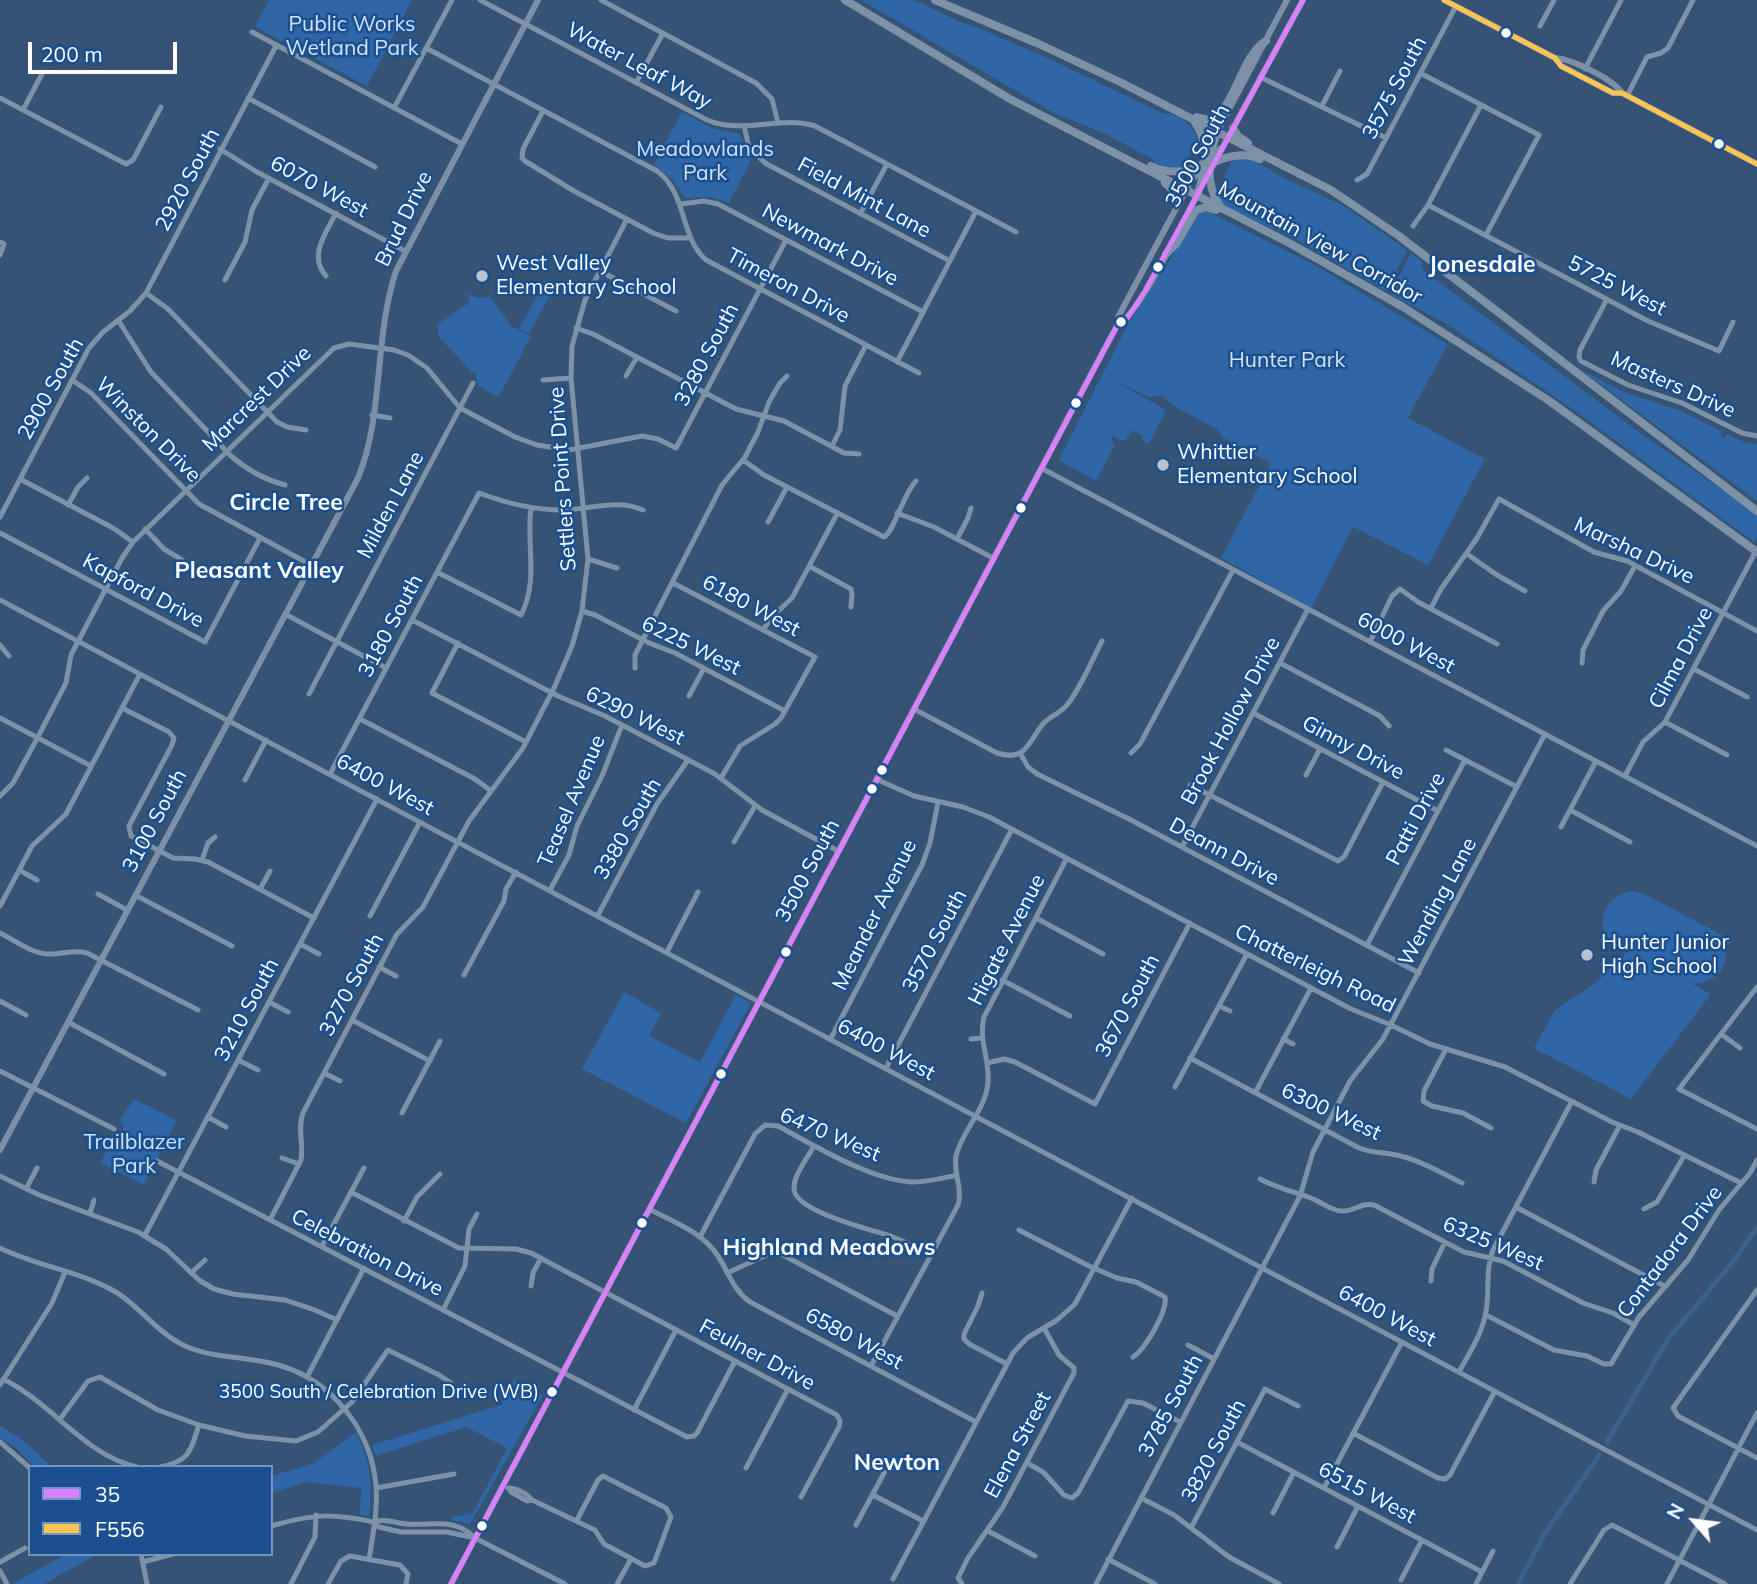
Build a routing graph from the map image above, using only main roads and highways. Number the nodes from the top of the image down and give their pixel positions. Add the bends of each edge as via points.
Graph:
1 (538, 0) edge
2 (845, 0) edge
3 (935, 0) edge
4 (1287, 0) edge
5 (1303, 0) edge
6 (1444, 0) edge
7 (1266, 41) junction
8 (1555, 58) junction
9 (1120, 82) junction
10 (1624, 94) junction
11 (1191, 118) junction
12 (1051, 121) junction
13 (1233, 128) junction
14 (1217, 132) junction
15 (1075, 133) junction
16 (1228, 137) junction
17 (1221, 149) joint
18 (1207, 164) junction
19 (1757, 164) edge
20 (1193, 177) joint
21 (1321, 185) junction
22 (1186, 189) junction
23 (1197, 195) junction
24 (1338, 195) junction
25 (1179, 202) junction
26 (1223, 209) junction
27 (1291, 244) junction
28 (1166, 254) junction
29 (1118, 324) junction
30 (341, 509) joint
31 (1757, 510) edge
32 (1757, 550) edge
33 (0, 1150) edge
34 (451, 1584) edge

1 - 30 main road, Brud Drive via 405,251 390,292 363,464
2 - 12 highway, Mountain View Corridor
3 - 9 highway, Mountain View Corridor
4 - 7 main road, 3500 South
5 - 13 main road, 3500 South
6 - 8 main road
7 - 9 highway via 1253,52 1220,114 1212,120
7 - 14 main road, 3500 South
8 - 10 main road via 1566,59
8 - 10 main road via 1561,66 1613,93
9 - 11 highway, Mountain View Corridor
10 - 19 main road
11 - 14 highway, Mountain View Corridor
11 - 18 highway via 1202,134
12 - 15 highway, Mountain View Corridor
12 - 25 highway via 1167,184
13 - 16 main road, 3500 South
13 - 24 highway via 1242,139 1320,180
14 - 16 highway, Mountain View Corridor
14 - 18 highway
15 - 18 highway via 1098,138 1162,170 1180,172
15 - 22 highway, Mountain View Corridor
16 - 17 main road, 3500 South
16 - 21 highway, Mountain View Corridor
17 - 18 highway
18 - 20 highway
18 - 21 highway via 1250,155
18 - 23 highway
18 - 26 highway via 1211,190
20 - 22 main road, 3500 South
21 - 24 highway, Mountain View Corridor
22 - 23 highway, Mountain View Corridor
22 - 25 main road, 3500 South
23 - 26 highway, Mountain View Corridor
23 - 28 main road, 3500 South
24 - 31 highway, Mountain View Corridor
25 - 29 main road, 3500 South
26 - 27 highway, Mountain View Corridor
27 - 28 highway via 1206,207 1194,212 1177,244
27 - 32 highway, Mountain View Corridor via 1483,357
28 - 29 main road, 3500 South via 1126,320
29 - 34 main road, 3500 South via 562,1372 507,1487
30 - 33 main road, 3100 South

